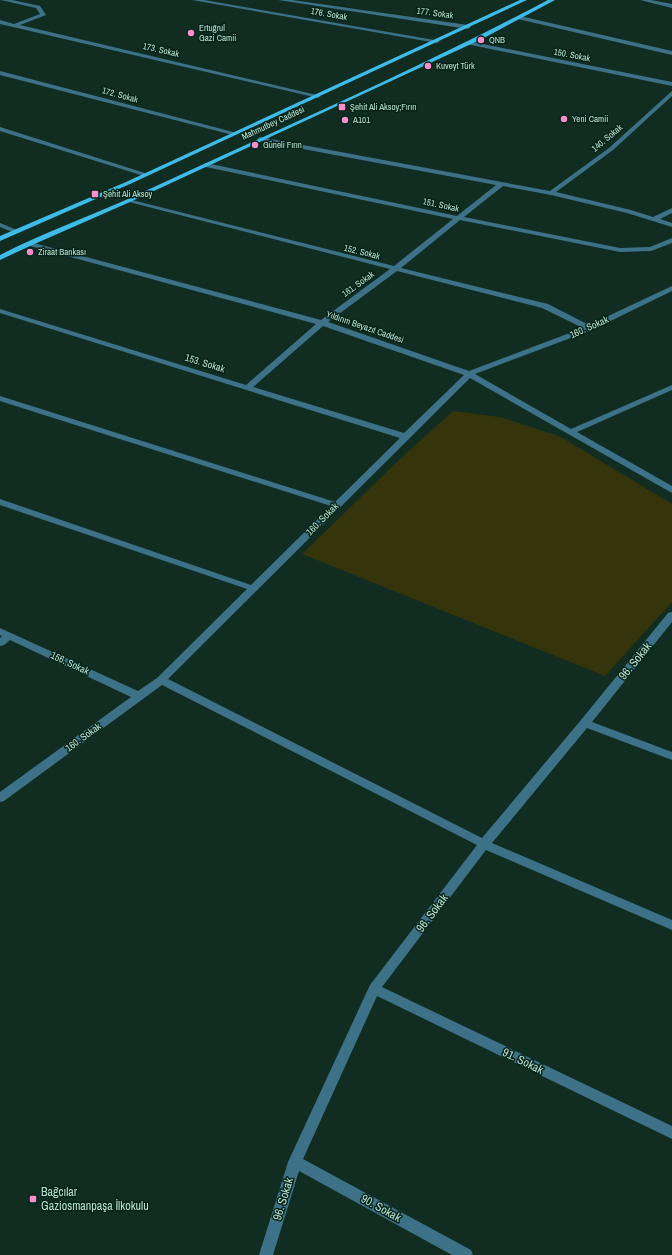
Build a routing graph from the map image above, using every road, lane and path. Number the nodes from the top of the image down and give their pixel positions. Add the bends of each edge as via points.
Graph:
1 (4, 0) edge
2 (195, 0) edge
3 (281, 0) edge
4 (524, 0) edge
5 (552, 0) edge
6 (643, 0) edge
7 (672, 6) edge
8 (520, 18) junction
9 (0, 22) edge
10 (14, 25) junction
11 (468, 27) junction
12 (437, 41) junction
13 (468, 44) junction
14 (672, 53) edge
15 (0, 73) edge
16 (672, 84) edge
17 (672, 93) edge
18 (318, 96) junction
19 (0, 129) edge
20 (11, 133) junction
21 (235, 134) junction
22 (0, 137) edge
23 (260, 139) junction
24 (206, 165) junction
25 (146, 175) junction
26 (501, 184) junction
27 (551, 193) junction
28 (128, 201) junction
29 (672, 210) edge
30 (459, 218) junction
31 (654, 219) junction
32 (0, 225) edge
33 (672, 225) edge
34 (15, 231) junction
35 (0, 238) edge
36 (672, 240) edge
37 (27, 244) junction
38 (0, 258) edge
39 (395, 269) junction
40 (672, 288) edge
41 (0, 311) edge
42 (322, 323) junction
43 (588, 328) junction
44 (468, 374) junction
45 (672, 387) edge
46 (247, 388) junction
47 (0, 398) edge
48 (570, 432) junction
49 (404, 436) junction
50 (672, 490) edge
51 (0, 502) edge
52 (336, 505) junction
53 (252, 588) junction
54 (670, 620) edge
55 (5, 633) edge
56 (0, 643) edge
57 (161, 680) junction
58 (139, 696) junction
59 (585, 723) junction
60 (672, 756) edge
61 (0, 798) edge
62 (484, 844) junction
63 (672, 925) edge
64 (374, 989) junction
65 (672, 1133) edge
66 (295, 1162) junction
67 (266, 1255) edge
68 (466, 1255) edge

1 - 10 street via 38,7 43,15
2 - 12 street, 176. Sokak
3 - 11 street, 177. Sokak
4 - 11 main road, Mahmutbey Caddesi
5 - 8 main road, Mahmutbey Caddesi
6 - 7 street
8 - 13 main road, Mahmutbey Caddesi
8 - 14 street
9 - 10 street, 173. Sokak
10 - 18 street, 173. Sokak
11 - 12 main road, Mahmutbey Caddesi
12 - 18 main road, Mahmutbey Caddesi
13 - 16 street, 150. Sokak
13 - 23 main road, Mahmutbey Caddesi
15 - 21 street, 172. Sokak
17 - 27 street, 140. Sokak via 611,148
18 - 21 main road, Mahmutbey Caddesi
19 - 20 street
20 - 22 street
20 - 25 street
21 - 25 main road, Mahmutbey Caddesi
23 - 24 main road, Mahmutbey Caddesi
23 - 26 street
24 - 28 main road, Mahmutbey Caddesi
24 - 30 street, 151. Sokak
25 - 34 main road, Mahmutbey Caddesi
26 - 27 street
26 - 30 street, 161. Sokak
27 - 31 street
28 - 37 main road, Mahmutbey Caddesi
28 - 39 street, 152. Sokak
29 - 31 street
30 - 36 street, 151. Sokak via 620,250 651,249
30 - 39 street, 161. Sokak
31 - 33 street
32 - 34 street
34 - 35 main road, Mahmutbey Caddesi
37 - 38 main road, Mahmutbey Caddesi
37 - 42 street, Yıldırım Beyazıt Caddesi
39 - 42 street, 161. Sokak
39 - 43 street, 152. Sokak via 545,306
40 - 43 street, 160. Sokak
41 - 46 street, 153. Sokak
42 - 44 street, Yıldırım Beyazıt Caddesi
42 - 46 street, 161. Sokak
43 - 44 street, 160. Sokak
44 - 48 street, Yıldırım Beyazıt Caddesi
44 - 49 street, 160. Sokak
45 - 48 street
46 - 49 street, 153. Sokak
47 - 52 street
48 - 50 street, Yıldırım Beyazıt Caddesi
49 - 52 street, 160. Sokak
51 - 53 street
52 - 53 street, 160. Sokak
53 - 57 street, 160. Sokak
54 - 59 street, 96. Sokak
55 - 56 street
55 - 58 street, 156. Sokak
57 - 58 street, 160. Sokak
57 - 62 street
58 - 61 street, 160. Sokak
59 - 60 street
59 - 62 street, 96. Sokak
62 - 63 street
62 - 64 street, 96. Sokak
64 - 65 street, 91. Sokak
64 - 66 street, 96. Sokak
66 - 67 street, 96. Sokak
66 - 68 street, 90. Sokak

